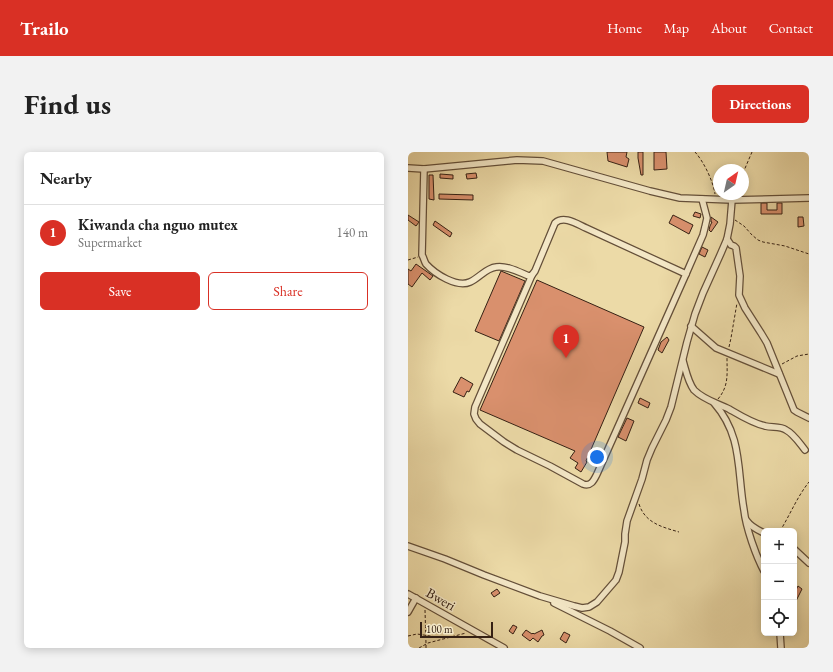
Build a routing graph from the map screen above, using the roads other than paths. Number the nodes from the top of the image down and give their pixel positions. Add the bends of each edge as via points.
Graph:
1 (408, 168) edge
2 (424, 169) junction
3 (809, 198) edge
4 (702, 199) junction
5 (713, 200) edge
6 (732, 200) edge
7 (749, 200) edge
8 (727, 239) junction
9 (686, 274) junction
10 (532, 275) junction
11 (692, 326) junction
12 (683, 361) junction
13 (778, 371) junction
14 (714, 403) junction
15 (809, 418) edge
16 (805, 450) dead end
17 (745, 518) junction
18 (761, 531) edge
19 (408, 546) edge
20 (797, 552) edge
21 (809, 563) edge
22 (761, 564) edge
23 (408, 594) edge
24 (416, 598) junction
25 (549, 598) junction
26 (408, 612) edge
27 (780, 636) edge
28 (504, 648) edge
29 (640, 648) edge
30 (781, 648) edge

1 - 2 street
2 - 4 street via 517,160 543,161 650,191 680,198
2 - 10 street via 422,255 434,271 459,284 468,283 487,270 501,266
3 - 7 street
4 - 5 street
4 - 9 street via 706,223
6 - 8 street
8 - 11 street via 703,293
8 - 13 street via 736,248 740,276 739,295 761,333
9 - 10 street via 563,219 556,223
9 - 10 street via 597,474 589,485 504,442 480,424 474,414
11 - 12 street
11 - 13 street via 716,348
12 - 14 street via 694,389
12 - 25 street via 671,407 647,460 626,528 616,580 604,595 588,607 582,608
13 - 15 street via 794,410
14 - 16 street via 752,421 788,431
14 - 17 street via 724,416 737,447
17 - 18 street via 750,526
17 - 22 street
19 - 25 street
20 - 21 street
23 - 24 street, Bweri
24 - 26 street
24 - 28 street, Bweri
25 - 29 street
27 - 30 street

